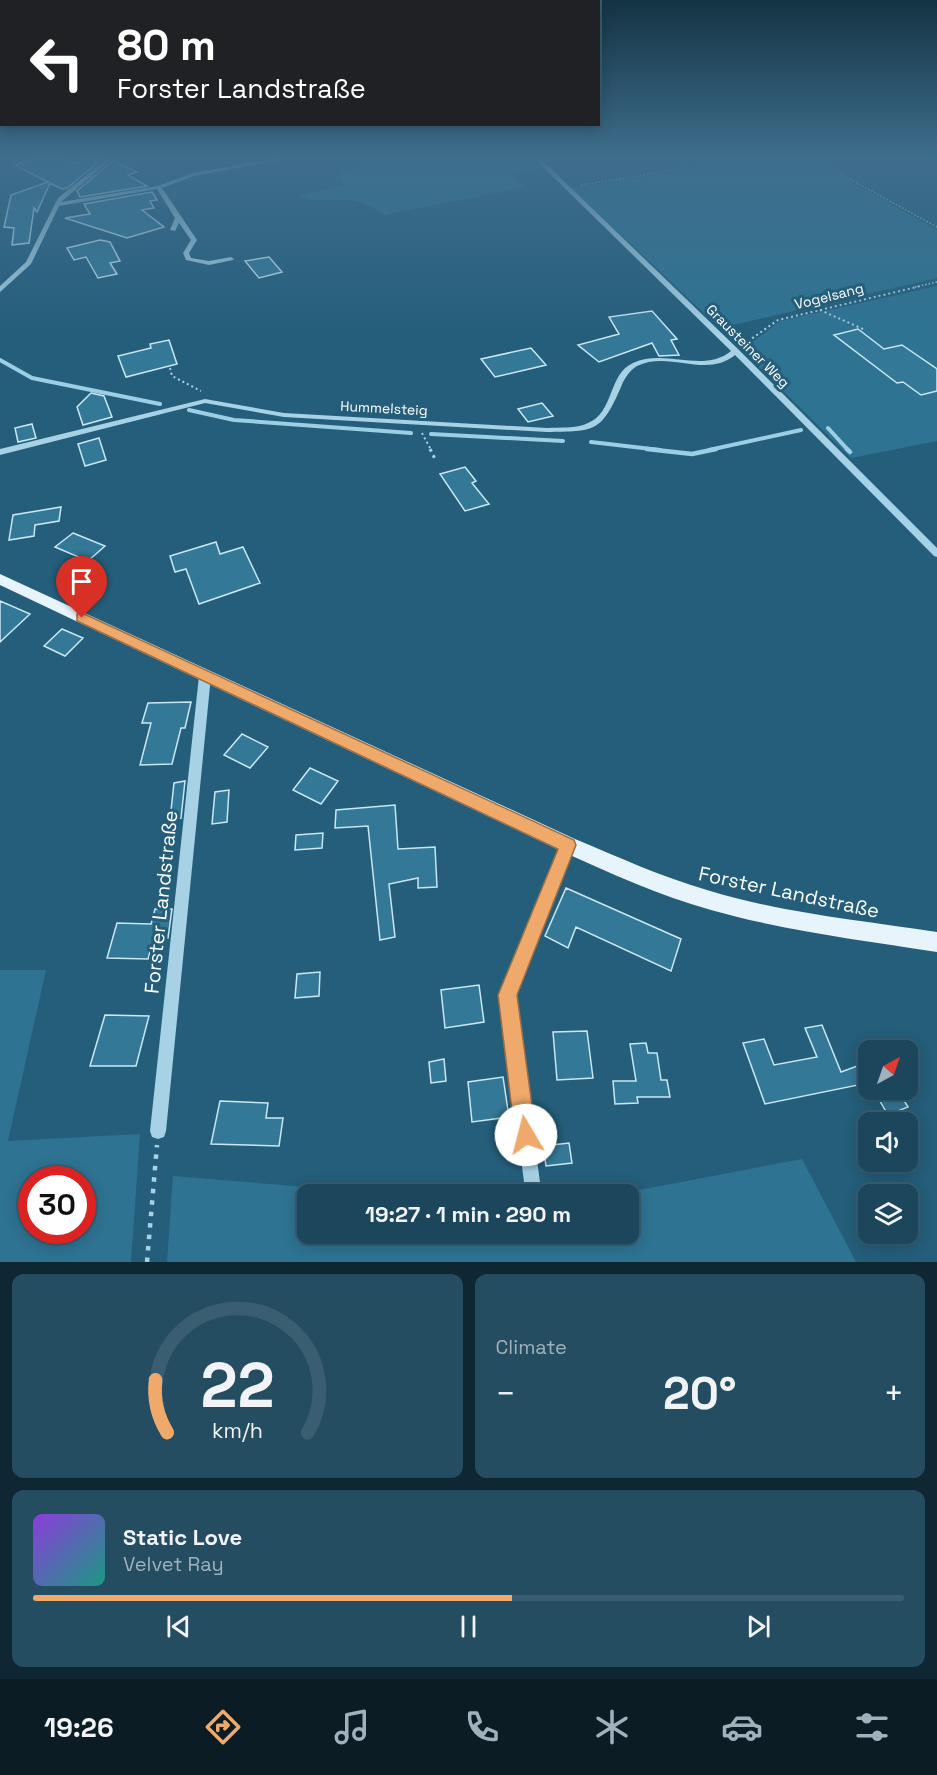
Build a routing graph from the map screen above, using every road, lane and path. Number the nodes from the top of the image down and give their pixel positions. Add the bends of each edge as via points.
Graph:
1 (50, 218) edge
2 (178, 218) joint
3 (598, 218) edge
4 (920, 218) edge
5 (937, 227) edge
6 (173, 230) dead end
7 (231, 259) dead end
8 (937, 282) edge
9 (0, 290) edge
10 (818, 309) junction
11 (863, 329) dead end
12 (735, 351) junction
13 (170, 368) dead end
14 (205, 401) junction
15 (417, 423) junction
16 (0, 452) edge
17 (436, 461) dead end
18 (937, 554) edge
19 (0, 579) edge
20 (205, 676) junction
21 (568, 845) junction
22 (937, 942) edge
23 (158, 1131) joint
24 (532, 1182) dead end
25 (147, 1262) edge

1 - 9 street via 29,263
2 - 6 street
2 - 7 street via 194,240 186,253 188,259 209,263
3 - 12 street, Grausteiner Weg
4 - 5 path
8 - 10 path, Vogelsang
10 - 11 path
10 - 12 path, Vogelsang via 778,320
12 - 15 street, Hummelsteig via 729,359 709,363 658,360 634,364 622,376 603,418 582,428 546,430
12 - 18 street, Grausteiner Weg
13 - 14 path via 172,376 206,393
14 - 15 street, Hummelsteig via 284,416
14 - 16 street, Hummelsteig
15 - 17 path
19 - 20 main road, Forster Landstraße
20 - 21 main road, Forster Landstraße
20 - 23 street, Forster Landstraße
21 - 22 main road, Forster Landstraße via 709,900 809,922
21 - 24 street via 507,995
23 - 25 path

